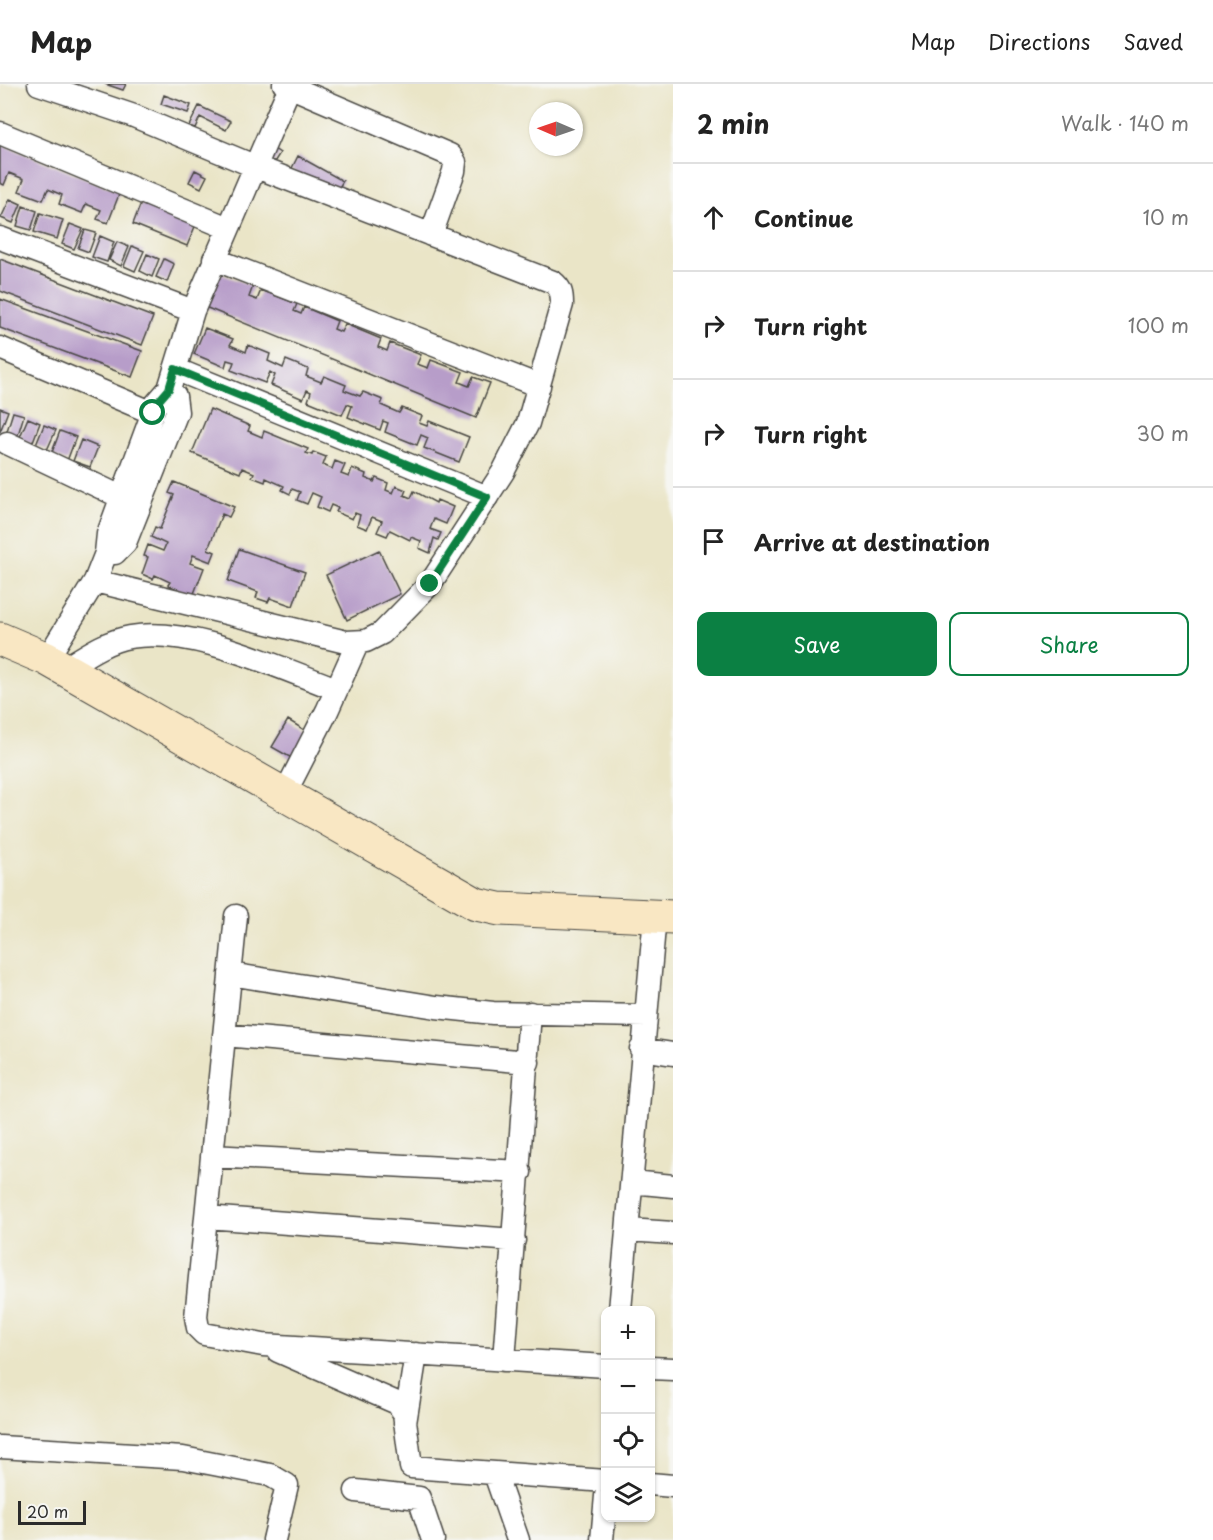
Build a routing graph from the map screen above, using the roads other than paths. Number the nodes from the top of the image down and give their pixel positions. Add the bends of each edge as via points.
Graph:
1 (39, 84) edge
2 (287, 85) edge
3 (0, 133) edge
4 (254, 166) junction
5 (228, 228) junction
6 (431, 235) junction
7 (0, 238) edge
8 (214, 259) junction
9 (193, 311) junction
10 (0, 348) edge
11 (172, 379) junction
12 (539, 386) junction
13 (153, 413) junction
14 (7, 443) dead end
15 (122, 497) junction
16 (487, 497) junction
17 (106, 554) junction
18 (95, 581) junction
19 (0, 639) edge
20 (357, 642) junction
21 (56, 664) junction
22 (337, 688) junction
23 (284, 795) junction
24 (236, 916) dead end
25 (664, 917) edge
26 (230, 974) junction
27 (530, 1013) junction
28 (645, 1016) junction
29 (224, 1035) junction
30 (641, 1049) junction
31 (673, 1054) edge
32 (528, 1062) junction
33 (212, 1156) junction
34 (520, 1172) junction
35 (632, 1182) junction
36 (673, 1186) edge
37 (206, 1217) junction
38 (628, 1230) junction
39 (673, 1233) edge
40 (514, 1240) junction
41 (620, 1306) edge
42 (263, 1345) junction
43 (416, 1354) junction
44 (504, 1360) junction
45 (601, 1366) edge
46 (655, 1368) edge
47 (673, 1369) edge
48 (405, 1423) junction
49 (0, 1447) edge
50 (495, 1474) junction
51 (601, 1481) edge
52 (655, 1484) edge
53 (673, 1486) edge
54 (356, 1491) dead end
55 (604, 1522) edge
56 (274, 1540) edge
57 (432, 1540) edge
58 (518, 1540) edge
59 (602, 1540) edge

1 - 4 street via 134,116
2 - 4 street
2 - 6 street via 450,155 455,162 454,171
3 - 5 street
4 - 5 street
4 - 6 street
5 - 8 street
6 - 12 street via 560,287 562,304
7 - 9 street
8 - 9 street
8 - 12 street
9 - 11 street
10 - 13 street
11 - 13 street
11 - 16 street
11 - 17 street via 177,404 172,423 126,543 115,553
12 - 16 street via 528,423
13 - 15 street
14 - 15 street
15 - 17 street via 108,534
16 - 20 street via 430,584 382,633
17 - 18 street
18 - 20 street
18 - 21 street
19 - 21 street
20 - 22 street
21 - 22 street via 128,637 153,634 203,643
21 - 23 street
22 - 23 street
23 - 25 street via 476,904 499,909
24 - 26 street
25 - 28 street
26 - 27 street via 436,1007
26 - 29 street
27 - 28 street
27 - 32 street
28 - 30 street
29 - 32 street
29 - 33 street
30 - 31 street
30 - 35 street
32 - 34 street
33 - 34 street
33 - 37 street
34 - 40 street
35 - 36 street
35 - 38 street
37 - 40 street
37 - 42 street via 198,1328 204,1334
38 - 39 street
38 - 41 street
40 - 44 street
42 - 43 street
42 - 48 street via 397,1403
43 - 44 street
43 - 48 street
44 - 45 street
46 - 47 street
48 - 50 street via 411,1467
49 - 56 street via 183,1458 270,1475 287,1485
50 - 51 street
50 - 58 street
52 - 53 street
54 - 57 street via 419,1498
55 - 59 street

